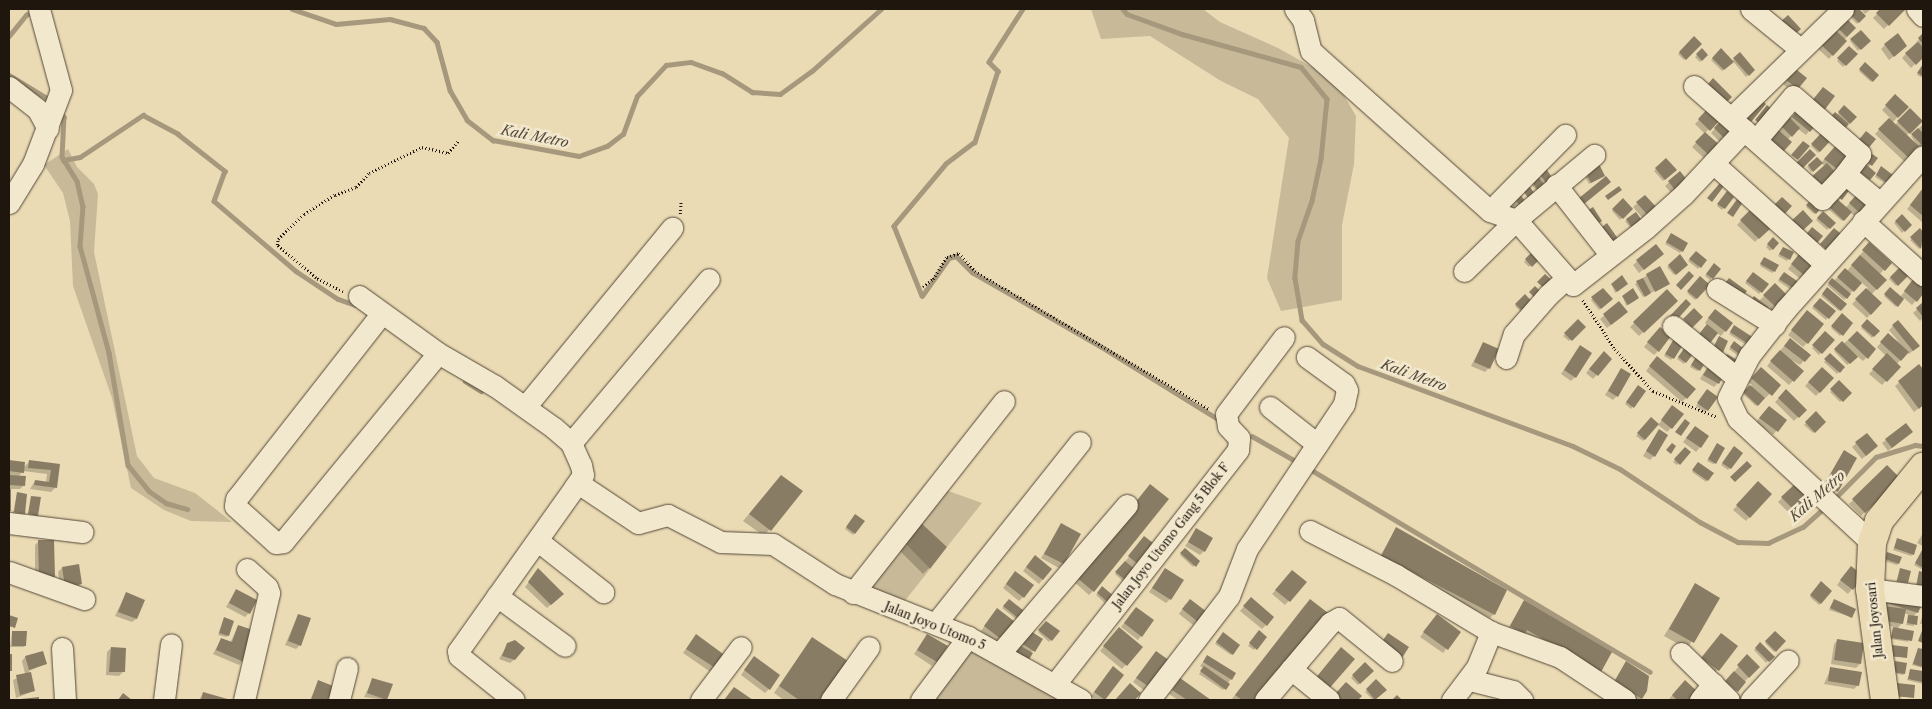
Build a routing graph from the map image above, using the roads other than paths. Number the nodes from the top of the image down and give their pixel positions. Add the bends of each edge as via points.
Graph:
1 (1295, 9) edge
2 (1751, 9) edge
3 (1843, 9) edge
4 (1917, 9) edge
5 (41, 16) edge
6 (1923, 16) edge
7 (1800, 49) junction
8 (1694, 86) dead end
9 (9, 87) edge
10 (49, 124) junction
11 (1744, 129) junction
12 (1565, 135) dead end
13 (1594, 156) dead end
14 (1923, 156) edge
15 (1713, 163) junction
16 (1844, 174) junction
17 (1556, 185) junction
18 (9, 203) edge
19 (1880, 204) junction
20 (1490, 211) junction
21 (1516, 220) junction
22 (1864, 221) junction
23 (672, 228) dead end
24 (1610, 254) junction
25 (1824, 263) junction
26 (1464, 271) dead end
27 (1923, 275) edge
28 (709, 279) dead end
29 (1570, 282) junction
30 (1717, 288) dead end
31 (358, 296) road end
32 (382, 313) junction
33 (1774, 325) junction
34 (1673, 326) dead end
35 (1284, 337) dead end
36 (438, 353) junction
37 (1307, 357) dead end
38 (1506, 358) dead end
39 (1736, 377) junction
40 (1004, 401) dead end
41 (525, 407) junction
42 (1270, 408) dead end
43 (1080, 442) dead end
44 (571, 443) junction
45 (1317, 444) junction
46 (1916, 475) edge
47 (578, 483) junction
48 (1127, 506) dead end
49 (9, 523) edge
50 (1310, 531) dead end
51 (82, 532) dead end
52 (538, 541) junction
53 (1872, 544) junction
54 (247, 569) dead end
55 (9, 572) edge
56 (1870, 589) junction
57 (603, 592) dead end
58 (852, 592) junction
59 (497, 596) junction
60 (1923, 596) edge
61 (84, 599) dead end
62 (936, 623) junction
63 (1491, 632) junction
64 (964, 642) junction
65 (171, 644) dead end
66 (565, 646) dead end
67 (741, 647) dead end
68 (869, 647) dead end
69 (62, 648) dead end
70 (1000, 653) junction
71 (1680, 653) dead end
72 (1788, 660) dead end
73 (1392, 661) dead end
74 (347, 668) dead end
75 (1291, 668) junction
76 (1470, 680) junction
77 (1055, 684) junction
78 (1706, 692) edge
79 (65, 700) edge
80 (164, 700) edge
81 (244, 700) edge
82 (338, 700) edge
83 (514, 700) edge
84 (701, 700) edge
85 (831, 700) edge
86 (920, 700) edge
87 (1082, 700) edge
88 (1149, 700) edge
89 (1265, 700) edge
90 (1329, 700) edge
91 (1452, 700) edge
92 (1522, 700) edge
93 (1625, 700) edge
94 (1729, 700) edge
95 (1751, 700) edge
96 (1885, 700) edge

1 - 20 street via 1303,20 1311,51
2 - 7 street
3 - 7 street
4 - 6 street
5 - 10 street via 61,84 61,94
7 - 11 street
8 - 11 street
9 - 10 street via 38,110
10 - 18 street via 32,164
11 - 15 street
11 - 16 street via 1822,199
11 - 16 street via 1794,96 1860,154
12 - 20 street
13 - 17 street
14 - 19 street
15 - 24 street via 1678,200
15 - 25 street
16 - 19 street
17 - 21 street
17 - 24 street
19 - 22 street
20 - 21 street
21 - 26 street
21 - 29 street
22 - 25 street
22 - 27 street
23 - 41 street
24 - 29 street
25 - 33 street
28 - 44 street
29 - 38 street via 1524,319 1514,334
30 - 33 street
31 - 32 street
32 - 36 street
32 - 36 street via 236,499 235,506 276,543 283,542
33 - 39 street
34 - 39 street
35 - 77 street, Jalan Joyo Utomo Gang 5 Blok F via 1225,419 1239,438 1238,450
36 - 41 street
37 - 45 street via 1344,384 1347,390 1344,404
39 - 53 street via 1728,398 1738,419
40 - 58 street
41 - 44 street
42 - 45 street
43 - 62 street
44 - 47 street via 583,475
45 - 88 street via 1247,549 1229,596
46 - 53 main road, Jalan Joyosari via 1879,521
47 - 52 street
47 - 58 street, Jalan Joyo Utomo 5 via 633,521 668,516 721,542 773,544
48 - 70 street
49 - 51 street
50 - 63 street via 1396,575
52 - 57 street
52 - 59 street
53 - 56 main road, Jalan Joyosari
54 - 81 street via 267,587 268,593
55 - 61 street
56 - 60 street
56 - 96 main road, Jalan Joyosari
58 - 62 street, Jalan Joyo Utomo 5
59 - 66 street
59 - 83 street via 458,654
62 - 64 street, Jalan Joyo Utomo 5
63 - 76 street
63 - 93 street via 1560,657
64 - 70 street, Jalan Joyo Utomo 5
64 - 86 street
65 - 80 street
67 - 84 street
68 - 85 street
69 - 79 street
70 - 77 street, Jalan Joyo Utomo 5
71 - 78 street
72 - 95 street
73 - 75 street via 1339,618 1330,623
74 - 82 street
75 - 89 street
75 - 90 street
76 - 91 street
76 - 92 street via 1514,692
77 - 87 street, Jalan Joyo Utomo 5
78 - 94 street

